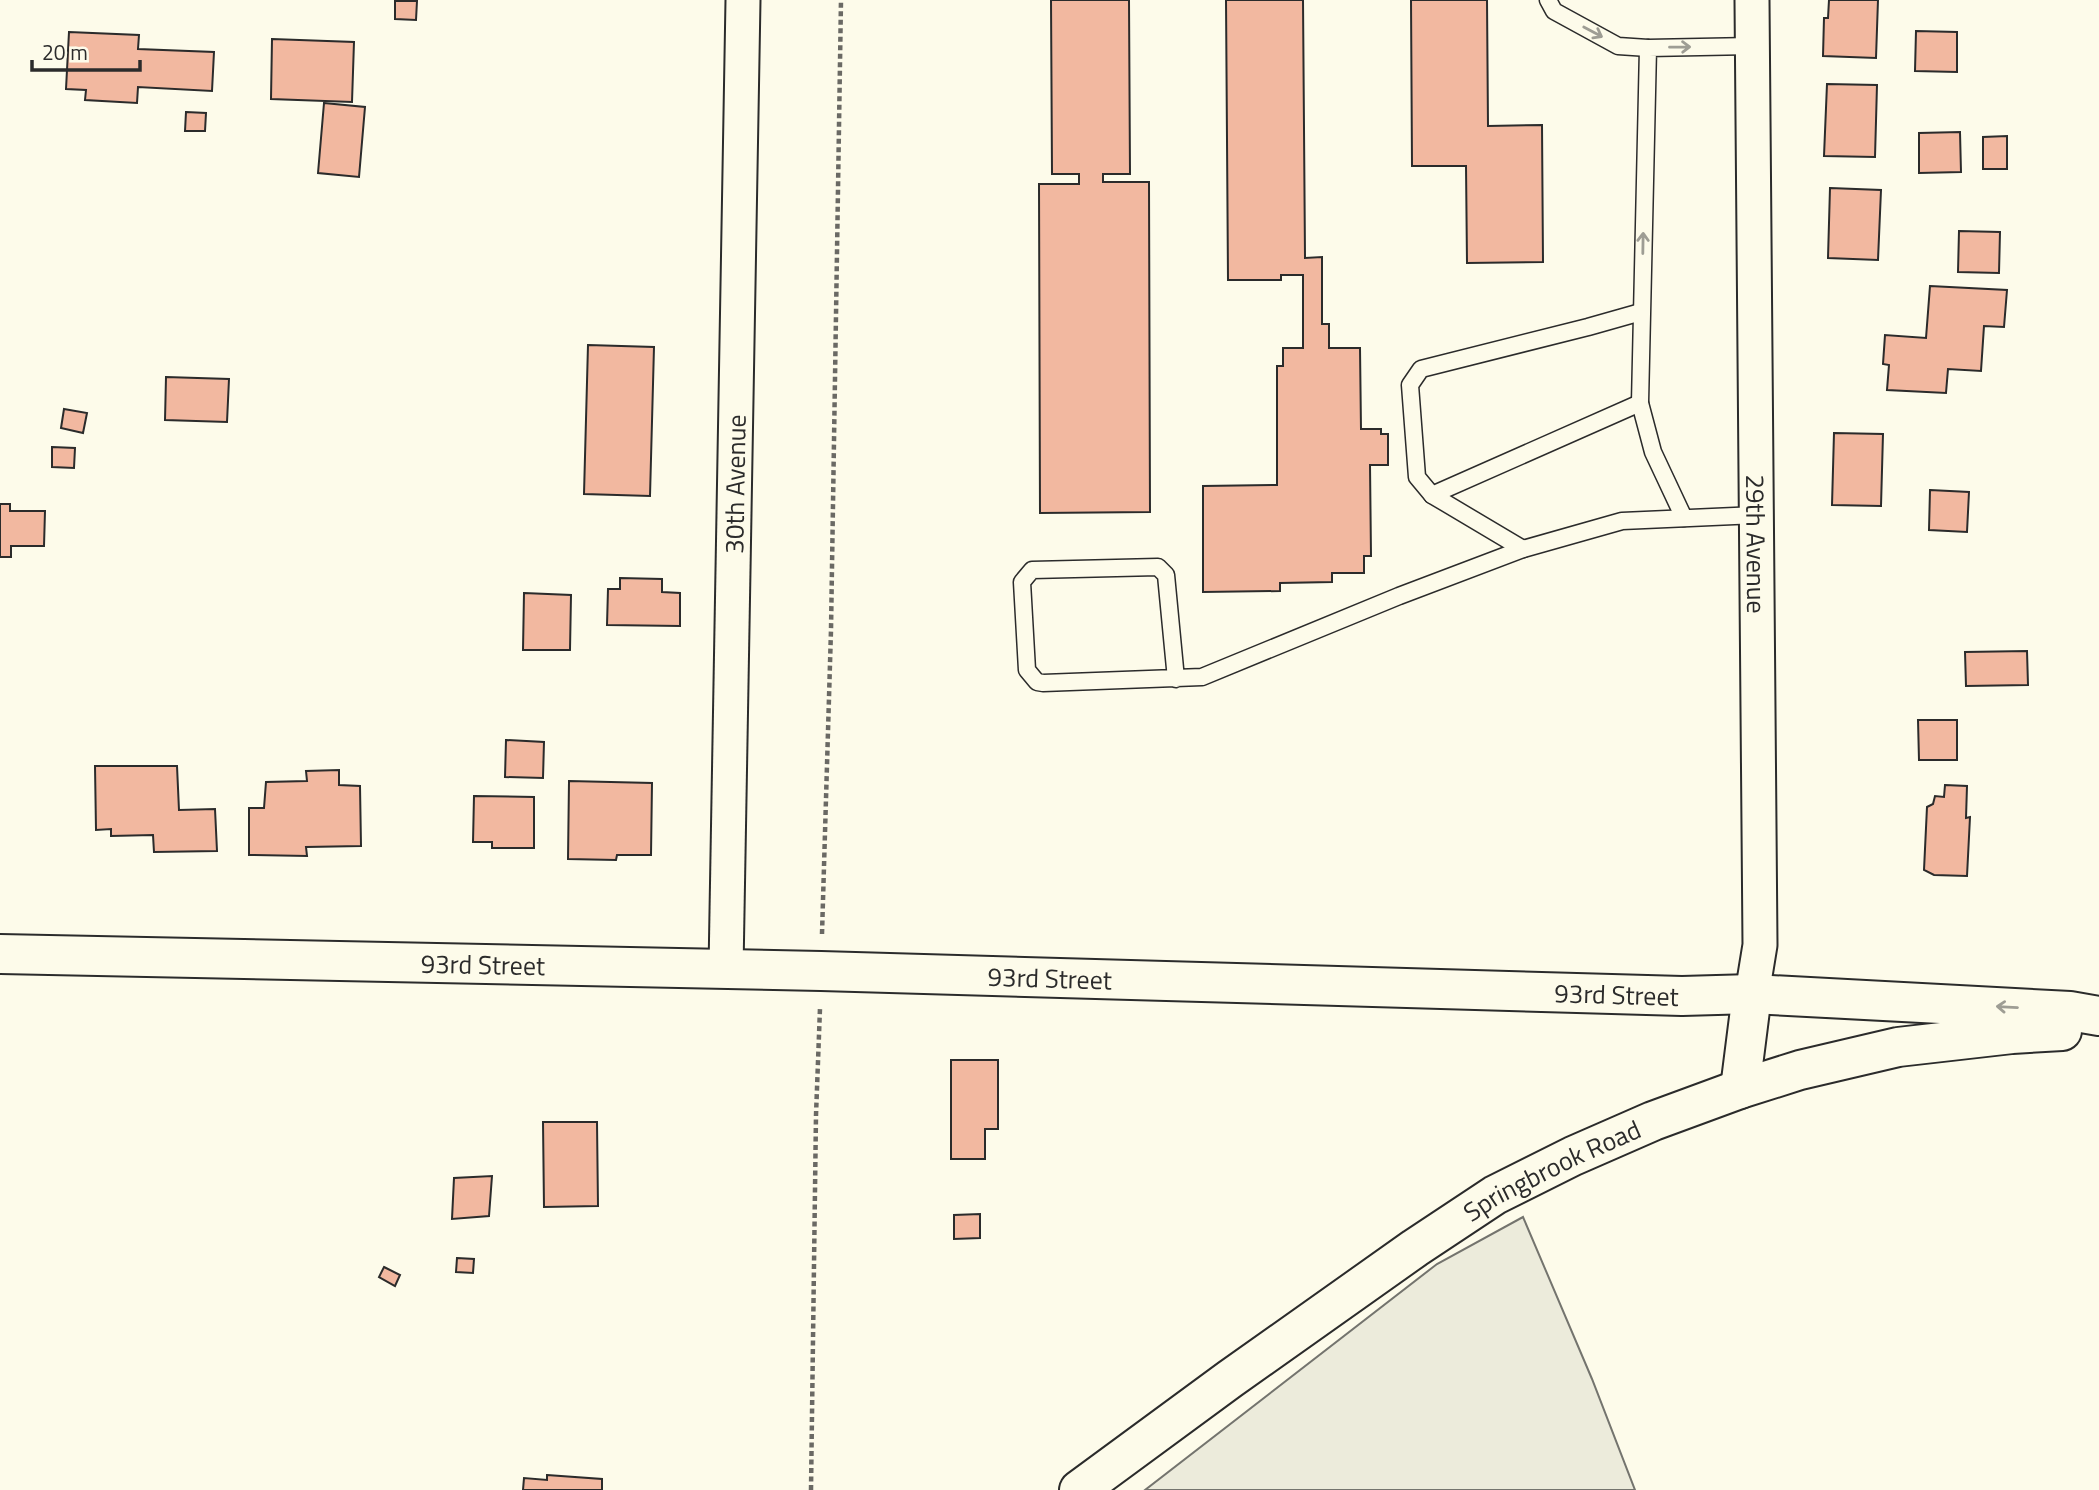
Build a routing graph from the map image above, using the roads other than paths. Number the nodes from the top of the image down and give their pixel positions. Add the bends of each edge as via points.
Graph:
1 (743, 0) edge
2 (1548, 0) edge
3 (1752, 0) edge
4 (1752, 46) junction
5 (1648, 48) junction
6 (1641, 312) junction
7 (1640, 403) junction
8 (1432, 495) junction
9 (1757, 515) junction
10 (1684, 518) junction
11 (1523, 549) junction
12 (1176, 679) junction
13 (0, 954) edge
14 (726, 969) junction
15 (1752, 994) junction
16 (2099, 1016) edge
17 (2099, 1029) edge
18 (1740, 1089) junction
19 (1079, 1490) edge

1 - 14 street, 30th Avenue
2 -> 5 lane via 1554,11 1619,46
3 - 4 street, 29th Avenue
5 -> 4 lane
4 - 9 street, 29th Avenue
6 -> 5 lane
6 - 7 lane
6 - 8 lane via 1421,369 1410,385 1417,477
7 - 8 lane
7 - 10 lane via 1653,453
8 - 11 lane
9 - 10 lane
9 - 15 street, 29th Avenue via 1760,945
10 - 11 lane via 1622,521
11 - 12 lane via 1202,677
12 - 12 lane via 1037,682 1027,670 1022,582 1032,570 1158,567 1166,575
13 - 14 street, 93rd Street
14 - 15 street, 93rd Street via 1682,996
16 -> 15 street, 93rd Street
15 - 18 street, 29th Avenue
17 - 18 street, Springbrook Road via 1898,1047
18 - 19 street, Springbrook Road via 1653,1121 1495,1195

